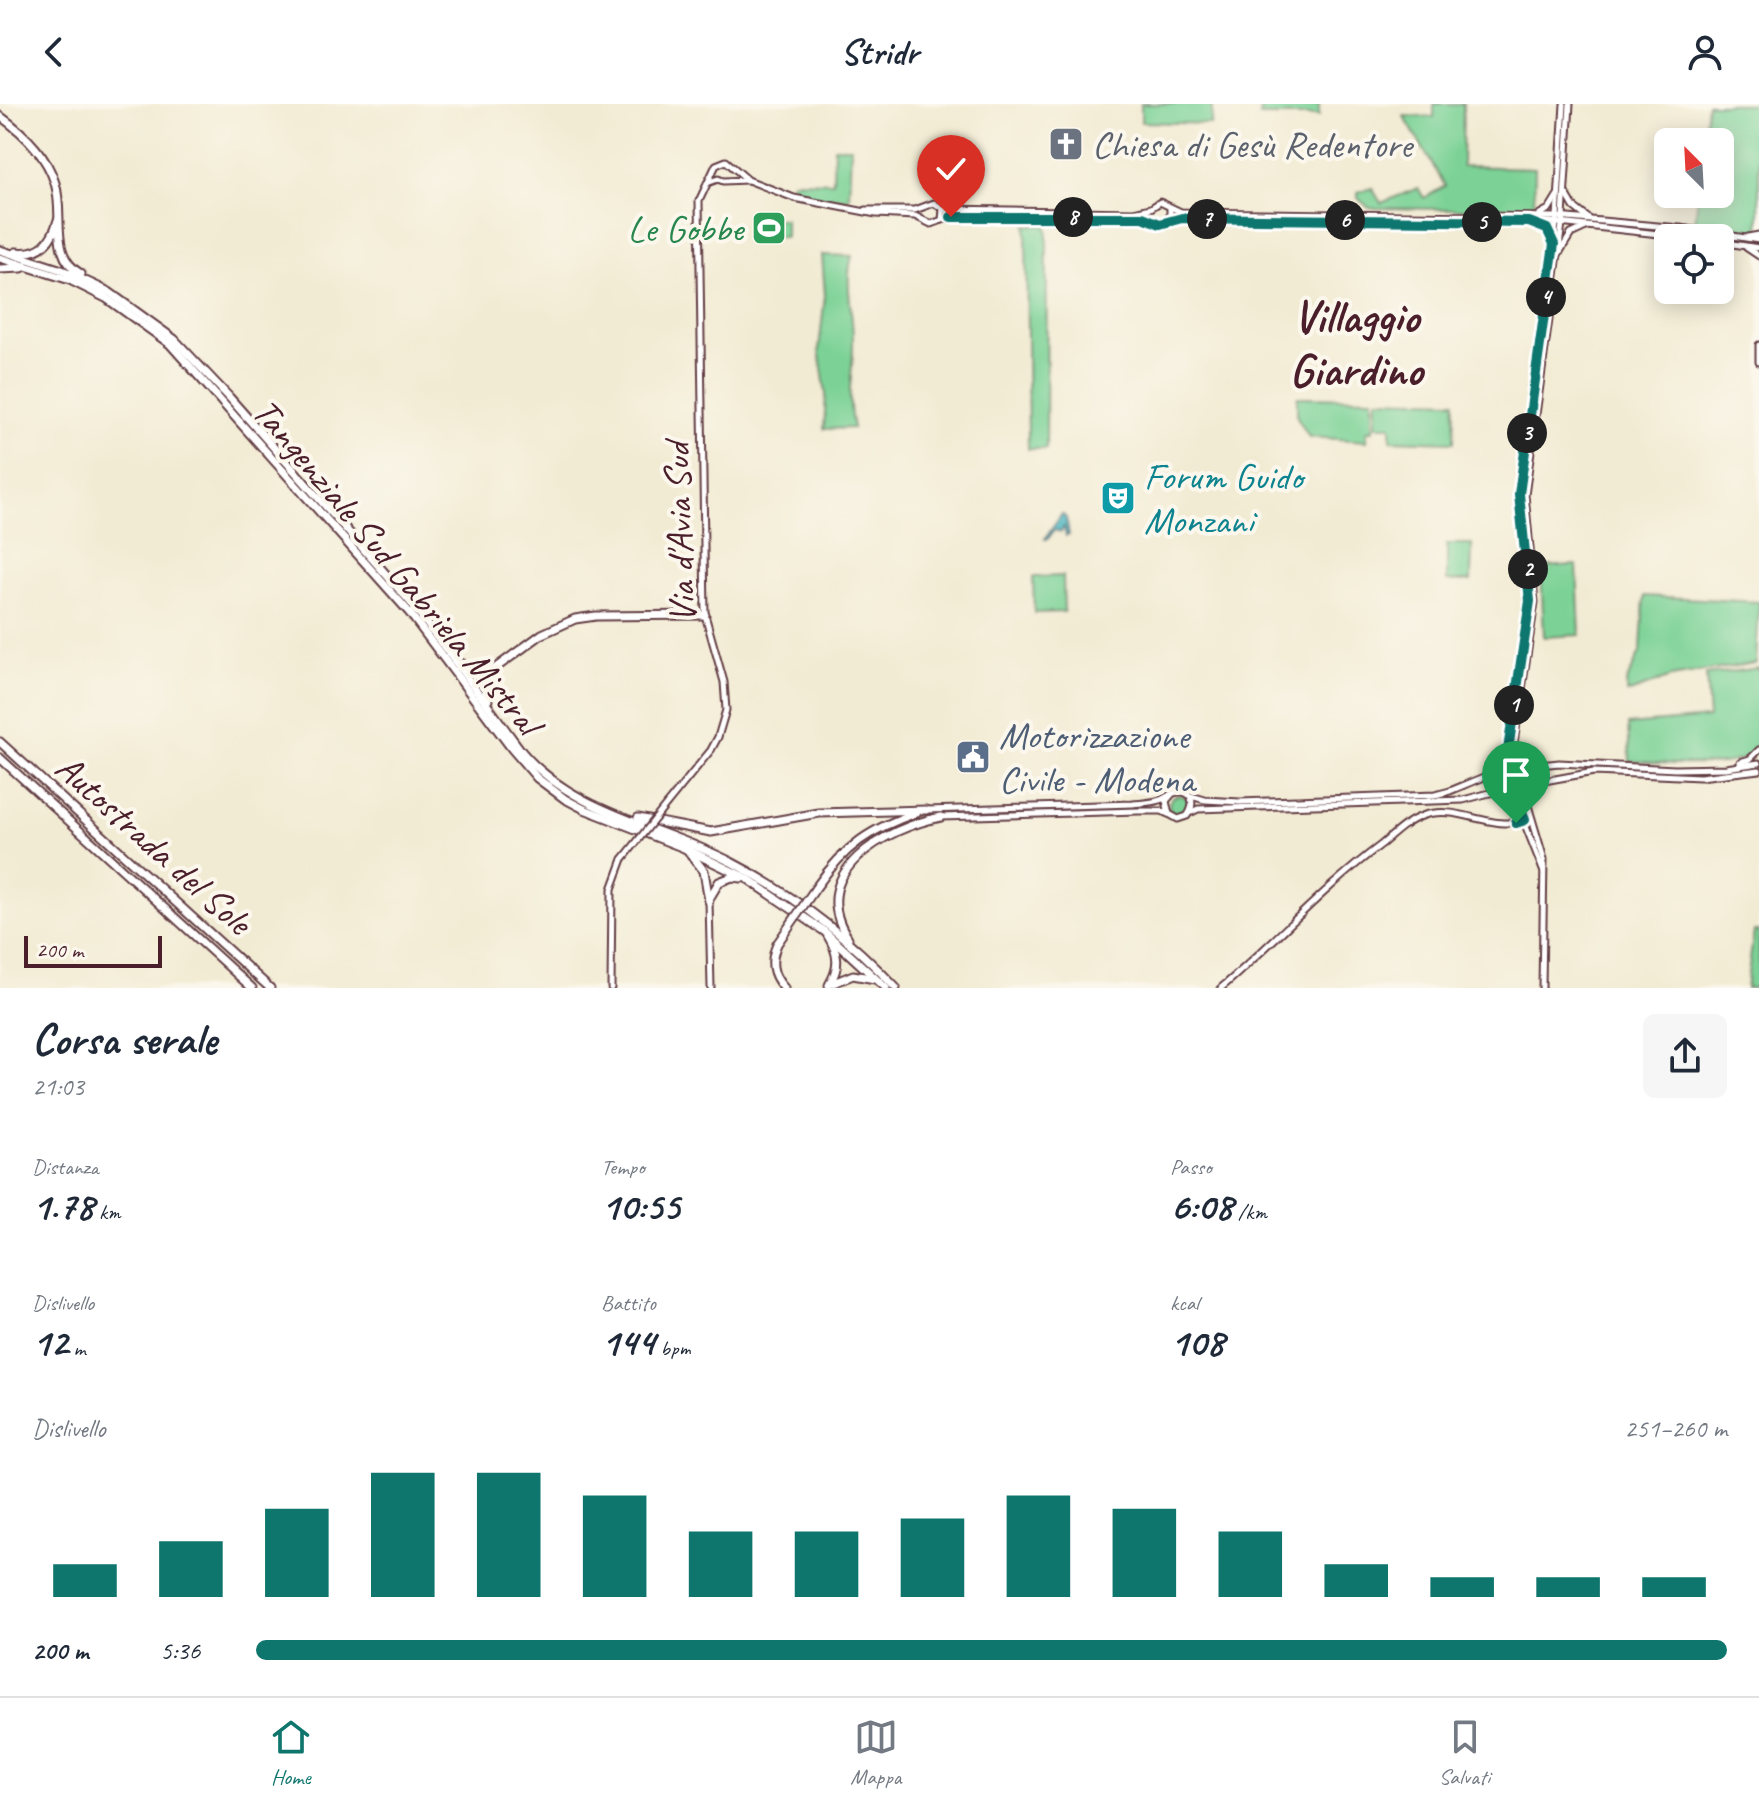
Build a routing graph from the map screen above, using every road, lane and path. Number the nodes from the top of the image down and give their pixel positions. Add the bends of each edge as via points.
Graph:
1 (1567, 104) edge
2 (0, 116) edge
3 (735, 170) junction
4 (714, 172) junction
5 (718, 179) junction
6 (731, 179) junction
7 (748, 180) junction
8 (707, 183) junction
9 (1565, 187) junction
10 (1559, 192) junction
11 (925, 206) junction
12 (1151, 208) junction
13 (857, 209) junction
14 (943, 209) junction
15 (1170, 209) junction
16 (60, 214) junction
17 (925, 219) junction
18 (1151, 219) junction
19 (1531, 219) junction
20 (942, 220) junction
21 (1560, 220) junction
22 (1168, 221) junction
23 (1589, 223) junction
24 (1654, 227) edge
25 (1654, 232) edge
26 (1734, 235) edge
27 (1759, 238) edge
28 (1554, 244) junction
29 (1734, 244) edge
30 (1739, 245) junction
31 (1759, 248) edge
32 (0, 249) edge
33 (1557, 256) junction
34 (1759, 256) edge
35 (0, 258) edge
36 (0, 269) edge
37 (70, 280) junction
38 (110, 293) junction
39 (1759, 345) edge
40 (1759, 362) edge
41 (314, 498) junction
42 (348, 537) junction
43 (705, 615) junction
44 (428, 625) junction
45 (490, 672) junction
46 (505, 729) junction
47 (0, 742) edge
48 (1759, 750) edge
49 (0, 758) edge
50 (1521, 759) junction
51 (1508, 762) junction
52 (1759, 763) edge
53 (1531, 766) junction
54 (1726, 768) junction
55 (1501, 770) junction
56 (1759, 770) edge
57 (1533, 783) junction
58 (1505, 789) junction
59 (1524, 792) junction
60 (1512, 793) junction
61 (1172, 794) junction
62 (1187, 794) junction
63 (605, 810) junction
64 (926, 810) junction
65 (1191, 813) junction
66 (941, 817) junction
67 (1173, 817) junction
68 (900, 819) junction
69 (1525, 820) junction
70 (637, 826) junction
71 (684, 848) junction
72 (1545, 875) junction
73 (748, 879) junction
74 (709, 901) junction
75 (824, 931) junction
76 (853, 946) junction
77 (880, 981) junction
78 (827, 987) edge
79 (252, 988) edge
80 (270, 988) edge
81 (611, 988) edge
82 (711, 988) edge
83 (784, 988) edge
84 (886, 988) edge
85 (896, 988) edge
86 (1221, 988) edge
87 (1542, 988) edge

1 - 9 street
1 - 10 street
2 - 16 highway via 46,163
3 - 4 street via 723,161
3 - 6 street
3 - 7 street
4 - 5 street
4 - 8 street, Via d'Avia Sud
5 - 6 street
5 - 8 street
6 - 7 street
7 - 13 street via 804,200
8 - 43 street, Via d'Avia Sud via 699,201
9 - 21 street
9 - 23 street
10 - 19 street via 1549,209
10 - 21 street
11 - 13 street
11 - 14 street via 934,203
11 - 17 street
12 - 14 street
12 - 15 street via 1160,202
12 - 18 street
13 - 17 street
14 - 20 street
15 - 19 street
15 - 22 street
16 - 32 highway via 52,237 39,250
16 - 38 highway via 65,261
17 - 20 street via 934,224
18 - 20 street
18 - 22 street
19 - 21 street
19 - 22 street
19 - 28 street via 1547,229
21 - 23 street
21 - 28 street
21 - 33 street
23 - 24 street
23 - 25 street
23 - 33 street via 1571,234
26 - 27 street
28 - 51 street via 1519,494 1530,601
29 - 30 street
30 - 31 street
30 - 34 street
32 - 38 highway
33 - 50 street via 1525,495 1536,589 1514,743
35 - 37 highway
36 - 37 highway via 17,267
37 - 41 highway, Tangenziale Sud Gabriela Mistral via 125,309 170,344
38 - 41 highway, Tangenziale Sud Gabriela Mistral via 174,339
39 - 40 street
41 - 42 highway, Tangenziale Sud Gabriela Mistral
42 - 44 highway, Tangenziale Sud Gabriela Mistral
42 - 70 highway, Tangenziale Sud Gabriela Mistral via 537,778 584,809
43 - 45 highway via 575,619 542,634
43 - 81 street, Via d'Avia Sud, bridge via 724,682 726,710 711,750 614,877
44 - 45 highway via 470,672
44 - 46 highway, Tangenziale Sud Gabriela Mistral
45 - 46 highway via 483,689
46 - 63 highway, Tangenziale Sud Gabriela Mistral via 542,773
47 - 80 highway, Autostrada del Sole
48 - 54 street
49 - 79 highway, Autostrada del Sole
50 - 51 street
50 - 53 street
51 - 55 street
52 - 54 street
53 - 54 street
53 - 57 street
55 - 58 street
55 - 62 street via 1435,795 1240,802
56 - 57 street via 1700,777 1587,772
57 - 59 street
58 - 60 street
58 - 65 street via 1463,800
59 - 60 street
59 - 72 street
60 - 69 street
61 - 62 street
61 - 64 street via 1133,804
61 - 67 street via 1166,806
62 - 65 street
63 - 64 highway via 711,832 819,813
63 - 70 highway, Tangenziale Sud Gabriela Mistral
64 - 68 highway
65 - 67 street
66 - 67 street via 1162,811
66 - 68 highway
66 - 76 highway via 882,837 846,871 834,905
68 - 83 highway, bridge via 858,840 832,864 777,944 772,968
69 - 72 street
69 - 86 street via 1507,824 1448,812 1416,819 1345,873
70 - 71 highway
70 - 76 highway via 733,863
71 - 73 highway
71 - 74 highway via 704,871
72 - 87 street
73 - 74 highway via 725,878
73 - 75 highway
74 - 82 street
75 - 77 highway
75 - 78 highway via 838,960
76 - 85 highway
77 - 78 highway via 853,975
77 - 84 highway

